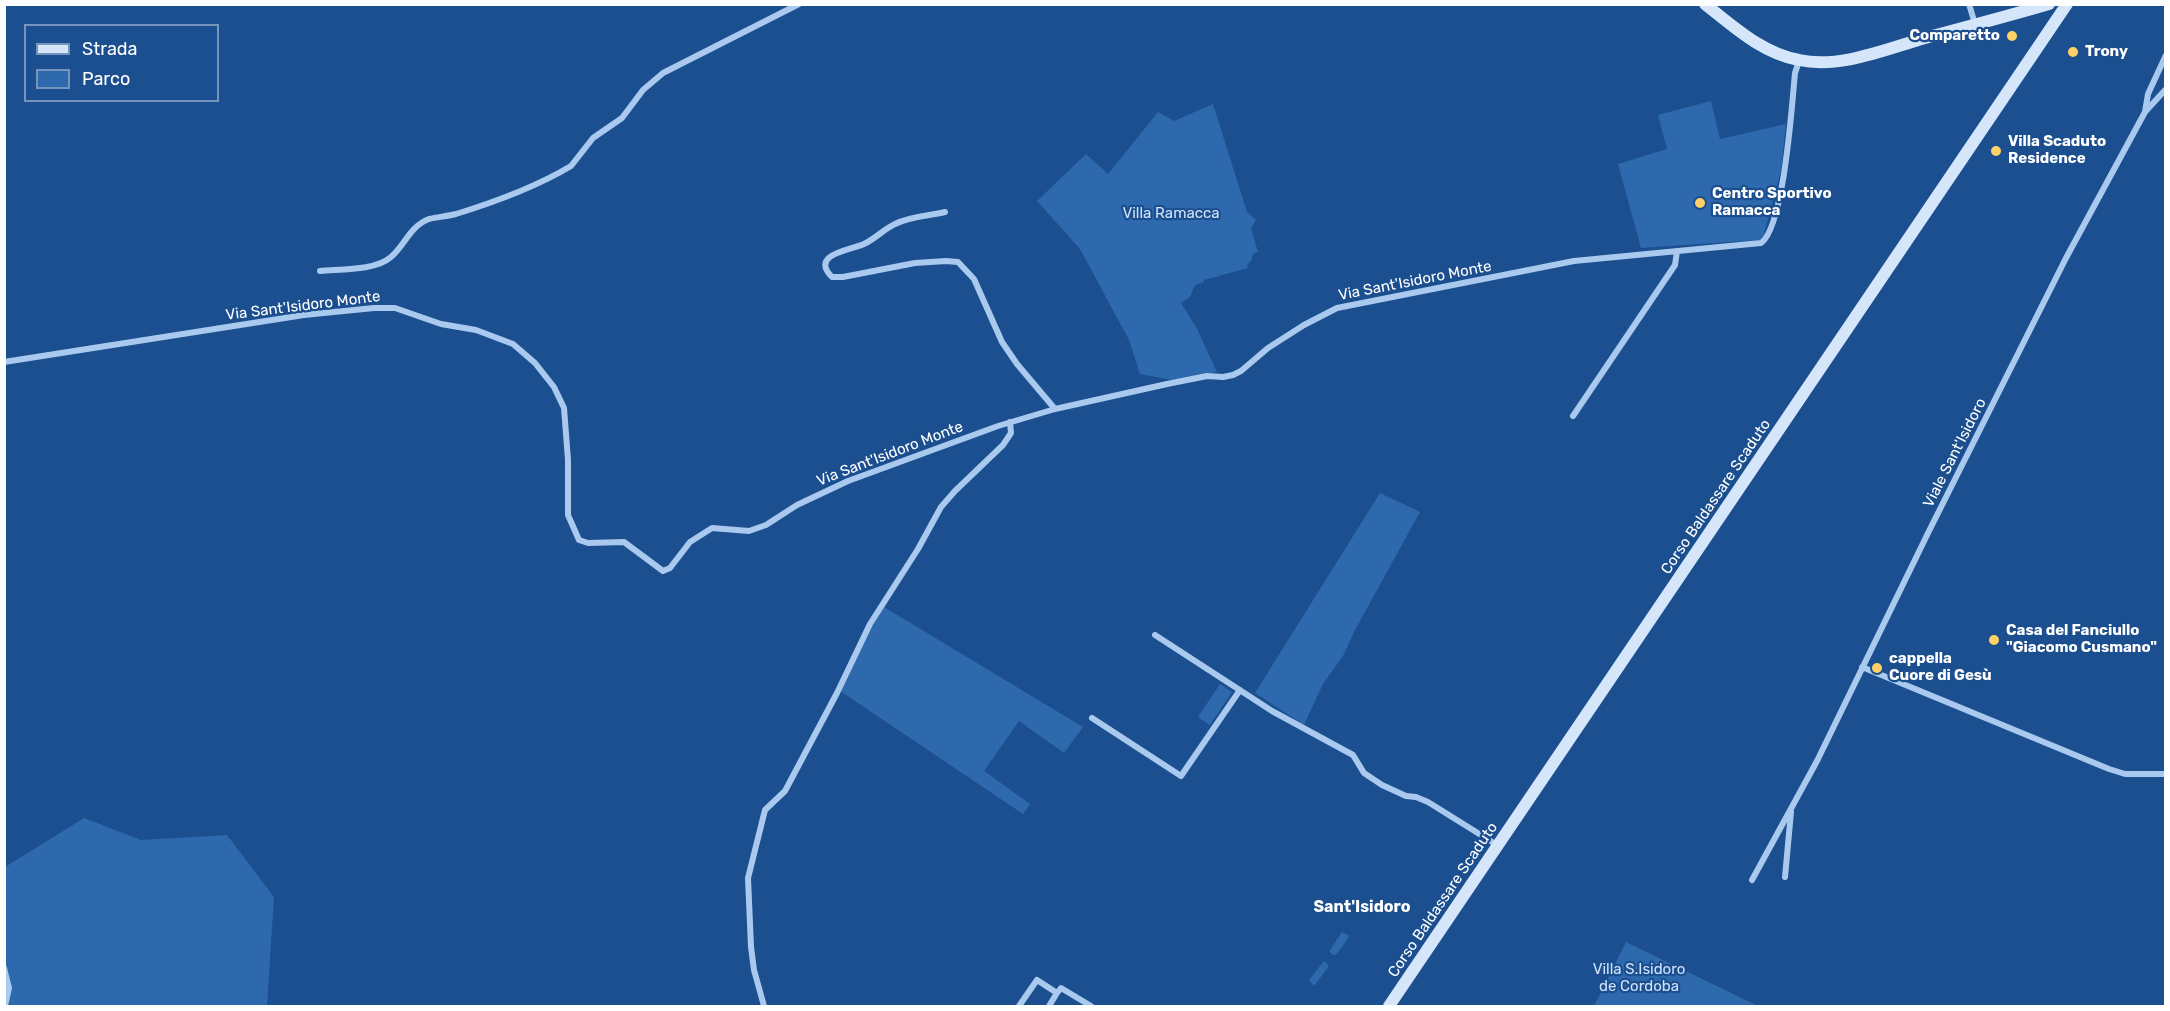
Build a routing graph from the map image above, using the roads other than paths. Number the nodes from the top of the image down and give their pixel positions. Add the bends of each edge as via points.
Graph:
1 (799, 4) edge
2 (1705, 4) edge
3 (1969, 4) edge
4 (2049, 4) edge
5 (2067, 4) edge
6 (1975, 24) junction
7 (2165, 55) edge
8 (1799, 60) junction
9 (2166, 88) edge
10 (2145, 112) junction
11 (945, 212) dead end
12 (1677, 251) junction
13 (320, 271) dead end
14 (4, 362) edge
15 (1055, 409) junction
16 (1574, 416) dead end
17 (1010, 422) junction
18 (1155, 635) dead end
19 (1862, 667) junction
20 (1240, 690) junction
21 (1092, 718) dead end
22 (2166, 774) edge
23 (1792, 807) junction
24 (1498, 846) junction
25 (1785, 877) dead end
26 (1752, 880) dead end
27 (4, 968) edge
28 (1058, 993) junction
29 (4, 1006) edge
30 (764, 1006) edge
31 (1018, 1006) edge
32 (1049, 1006) edge
33 (1091, 1006) edge
34 (1389, 1006) edge

1 - 13 street via 663,73 643,90 627,112 593,138 566,169 529,187 428,220 409,233 391,257 378,264
2 - 8 street via 1763,48
3 - 6 street
4 - 6 street
5 - 24 street, Corso Baldassare Scaduto
6 - 8 street via 1859,57
7 - 10 street, Viale Sant'Isidoro via 2148,94
8 - 12 street, Via Sant'Isidoro Monte via 1794,73 1786,167 1767,239 1756,244
9 - 10 street, Viale Sant'Isidoro
10 - 19 street, Viale Sant'Isidoro via 2066,258
11 - 15 street via 903,220 864,244 838,251 829,257 827,272 832,277 843,277 915,263 958,262 974,279 1002,342
12 - 15 street, Via Sant'Isidoro Monte via 1574,261 1336,308 1268,348 1233,375 1207,376
12 - 16 street via 1675,265
14 - 17 street, Via Sant'Isidoro Monte via 304,315 374,308 395,308 476,330 513,344 554,387 564,408 568,515 579,540 624,542 663,572 690,542 712,528 749,531 766,525 848,481
15 - 17 street, Via Sant'Isidoro Monte
17 - 30 street via 1011,433 1003,445 942,507 870,624 785,791 765,810 748,878 751,947
18 - 20 street
19 - 22 street via 2109,769 2125,774
19 - 23 street, Viale Sant'Isidoro
20 - 21 street via 1181,776
20 - 24 street via 1353,755 1364,773 1382,785 1428,802
23 - 25 street, Viale Sant'Isidoro
23 - 26 street, Viale Sant'Isidoro
24 - 34 street, Corso Baldassare Scaduto
27 - 29 street via 9,988
28 - 31 street via 1037,980
28 - 32 street
28 - 33 street via 1060,988

